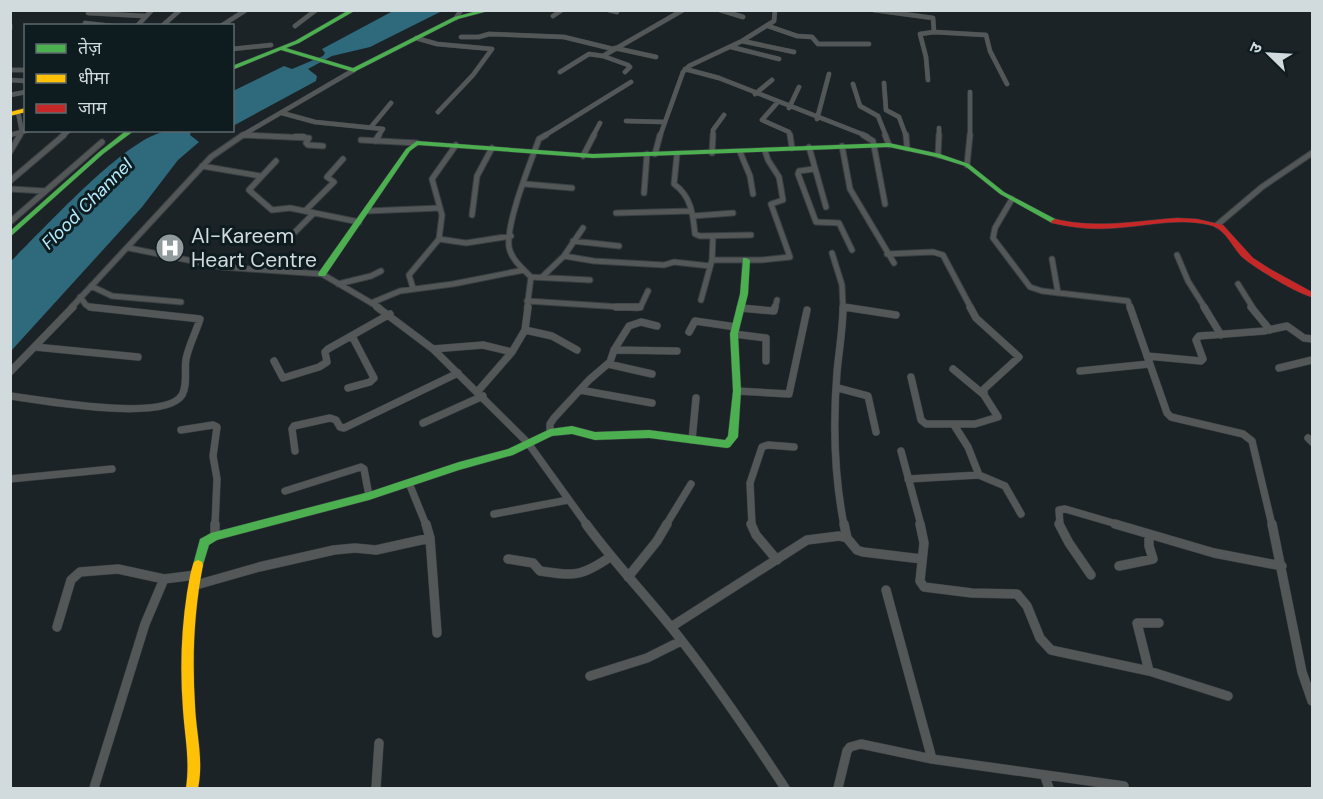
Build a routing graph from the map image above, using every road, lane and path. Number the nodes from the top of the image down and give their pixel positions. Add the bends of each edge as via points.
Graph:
1 (152, 10) edge
2 (180, 10) edge
3 (246, 10) edge
4 (316, 10) edge
5 (354, 10) edge
6 (490, 10) edge
7 (562, 10) edge
8 (609, 10) edge
9 (683, 10) edge
10 (720, 10) edge
11 (775, 10) edge
12 (874, 10) edge
13 (933, 10) edge
14 (617, 12) dead end
15 (88, 13) dead end
16 (458, 14) edge
17 (145, 16) junction
18 (554, 16) dead end
19 (743, 17) dead end
20 (932, 17) junction
21 (85, 23) dead end
22 (94, 24) edge
23 (139, 24) edge
24 (164, 24) edge
25 (224, 24) edge
26 (295, 26) dead end
27 (768, 26) junction
28 (934, 32) junction
29 (461, 37) dead end
30 (416, 38) junction
31 (742, 41) junction
32 (869, 44) dead end
33 (731, 47) junction
34 (279, 48) junction
35 (614, 48) junction
36 (234, 49) edge
37 (794, 52) dead end
38 (603, 56) junction
39 (656, 57) dead end
40 (779, 59) dead end
41 (24, 65) edge
42 (235, 69) edge
43 (351, 69) junction
44 (685, 69) junction
45 (10, 70) edge
46 (17, 70) junction
47 (24, 70) edge
48 (560, 72) dead end
49 (625, 72) dead end
50 (829, 74) dead end
51 (772, 80) dead end
52 (928, 80) dead end
53 (631, 82) dead end
54 (884, 83) dead end
55 (853, 84) dead end
56 (1007, 84) dead end
57 (799, 87) dead end
58 (23, 92) edge
59 (970, 92) dead end
60 (10, 93) edge
61 (754, 94) junction
62 (391, 103) dead end
63 (777, 103) junction
64 (789, 108) junction
65 (18, 112) edge
66 (438, 112) dead end
67 (282, 113) junction
68 (724, 116) dead end
69 (817, 119) junction
70 (626, 121) dead end
71 (664, 122) junction
72 (600, 123) dead end
73 (371, 127) junction
74 (939, 128) dead end
75 (22, 132) junction
76 (68, 132) edge
77 (129, 132) edge
78 (10, 135) edge
79 (243, 135) junction
80 (361, 140) dead end
81 (375, 141) junction
82 (102, 142) dead end
83 (417, 143) junction
84 (874, 143) junction
85 (456, 145) junction
86 (889, 145) junction
87 (322, 146) dead end
88 (842, 146) junction
89 (809, 147) junction
90 (492, 148) junction
91 (792, 148) junction
92 (907, 148) junction
93 (765, 151) junction
94 (10, 152) edge
95 (740, 152) junction
96 (534, 153) junction
97 (712, 153) junction
98 (1312, 153) edge
99 (651, 154) junction
100 (677, 154) junction
101 (938, 155) junction
102 (583, 156) junction
103 (343, 159) dead end
104 (276, 161) dead end
105 (967, 165) junction
106 (202, 166) junction
107 (814, 169) junction
108 (261, 177) junction
109 (10, 181) edge
110 (525, 184) junction
111 (572, 188) dead end
112 (10, 189) edge
113 (45, 191) junction
114 (644, 193) dead end
115 (753, 194) dead end
116 (1012, 199) junction
117 (885, 204) dead end
118 (826, 207) dead end
119 (440, 208) junction
120 (305, 211) junction
121 (367, 212) junction
122 (314, 213) junction
123 (616, 213) dead end
124 (692, 213) junction
125 (733, 213) dead end
126 (472, 215) dead end
127 (10, 222) edge
128 (359, 222) junction
129 (1217, 225) junction
130 (583, 228) dead end
131 (10, 236) edge
132 (511, 236) junction
133 (713, 236) junction
134 (751, 236) dead end
135 (439, 239) junction
136 (286, 241) dead end
137 (573, 241) junction
138 (619, 246) dead end
139 (129, 248) junction
140 (852, 250) dead end
141 (832, 253) dead end
142 (888, 254) junction
143 (1177, 255) dead end
144 (564, 256) junction
145 (746, 260) junction
146 (1052, 260) dead end
147 (711, 263) junction
148 (894, 263) dead end
149 (524, 270) junction
150 (381, 271) dead end
151 (322, 274) junction
152 (531, 277) junction
153 (542, 278) junction
154 (590, 280) dead end
155 (338, 284) junction
156 (1238, 284) dead end
157 (91, 286) junction
158 (413, 288) junction
159 (648, 291) dead end
160 (1058, 293) junction
161 (1312, 295) edge
162 (80, 297) junction
163 (701, 300) dead end
164 (777, 300) dead end
165 (181, 302) dead end
166 (527, 302) junction
167 (371, 303) junction
168 (740, 308) junction
169 (844, 308) junction
170 (807, 310) dead end
171 (390, 314) junction
172 (896, 315) dead end
173 (657, 326) dead end
174 (525, 330) junction
175 (735, 330) junction
176 (1270, 330) junction
177 (689, 332) dead end
178 (1221, 335) junction
179 (352, 336) junction
180 (1311, 341) edge
181 (35, 347) junction
182 (433, 349) junction
183 (577, 350) dead end
184 (614, 351) junction
185 (677, 351) dead end
186 (513, 352) junction
187 (1147, 356) junction
188 (138, 357) dead end
189 (1312, 360) edge
190 (274, 361) dead end
191 (766, 361) dead end
192 (608, 364) junction
193 (1149, 364) junction
194 (1279, 368) dead end
195 (953, 369) dead end
196 (1080, 371) dead end
197 (10, 372) edge
198 (458, 373) junction
199 (652, 374) dead end
200 (911, 377) dead end
201 (348, 388) dead end
202 (838, 388) junction
203 (580, 390) junction
204 (736, 391) junction
205 (481, 394) junction
206 (983, 394) junction
207 (10, 396) edge
208 (696, 398) dead end
209 (652, 403) dead end
210 (423, 423) dead end
211 (954, 425) junction
212 (181, 430) dead end
213 (876, 432) dead end
214 (550, 433) junction
215 (692, 440) junction
216 (528, 443) junction
217 (794, 447) dead end
218 (295, 451) dead end
219 (901, 451) dead end
220 (112, 469) dead end
221 (979, 475) junction
222 (10, 479) edge
223 (908, 479) junction
224 (409, 483) junction
225 (691, 484) dead end
226 (285, 491) dead end
227 (369, 496) junction
228 (568, 500) junction
229 (494, 514) dead end
230 (1021, 514) dead end
231 (1149, 535) junction
232 (215, 536) junction
233 (430, 538) junction
234 (847, 538) junction
235 (610, 557) junction
236 (508, 559) dead end
237 (922, 559) junction
238 (777, 560) junction
239 (1119, 566) dead end
240 (1282, 566) junction
241 (196, 575) junction
242 (1091, 575) dead end
243 (628, 577) junction
244 (164, 579) junction
245 (196, 585) junction
246 (886, 590) dead end
247 (1159, 623) dead end
248 (57, 627) dead end
249 (670, 627) junction
250 (437, 633) dead end
251 (681, 641) junction
252 (1149, 671) junction
253 (590, 676) dead end
254 (1228, 696) dead end
255 (1312, 701) edge
256 (379, 743) dead end
257 (932, 759) junction
258 (1046, 777) junction
259 (1124, 786) dead end
260 (785, 788) edge
261 (94, 789) edge
262 (192, 789) edge
263 (376, 789) edge
264 (838, 789) edge
265 (1049, 789) edge

1 - 17 street
2 - 24 street
3 - 25 street
4 - 26 street
5 - 34 street
6 - 16 street
7 - 18 street
8 - 14 street
9 - 35 street
10 - 19 street
11 - 27 street via 774,21
12 - 20 street
13 - 20 street
15 - 17 street
16 - 30 street
17 - 23 street
20 - 28 street
21 - 22 street
27 - 31 street
27 - 32 street via 812,37 818,44
28 - 52 street via 920,34
28 - 56 street via 986,35
29 - 35 street via 559,37
30 - 43 street
30 - 66 street via 492,49
31 - 33 street
31 - 37 street
33 - 40 street
33 - 44 street
34 - 36 street
34 - 42 street
34 - 43 street
35 - 38 street
35 - 39 street
38 - 48 street via 588,54
38 - 49 street via 629,66
41 - 46 street
43 - 67 street
44 - 61 street via 719,78
44 - 71 street
45 - 46 street
46 - 47 street
50 - 69 street
51 - 61 street
53 - 96 street via 541,137
54 - 92 street via 886,110 898,117
55 - 86 street via 860,106 878,116
57 - 64 street
58 - 60 street
59 - 105 street
61 - 63 street
62 - 73 street
63 - 64 street
63 - 91 street via 762,120 789,132
64 - 69 street
65 - 75 street
67 - 73 street via 315,122
67 - 79 street
68 - 97 street via 713,130
69 - 84 street via 871,138
70 - 71 street
71 - 99 street
72 - 102 street
73 - 81 street via 384,130
74 - 101 street
75 - 78 street
75 - 94 street
76 - 109 street
77 - 131 street
79 - 87 street via 306,136 308,145
79 - 106 street
80 - 81 street
81 - 83 street
82 - 113 street
83 - 85 street
83 - 121 street via 408,150
84 - 86 street
84 - 88 street
84 - 117 street
85 - 90 street
85 - 119 street via 432,179
86 - 92 street
88 - 89 street
88 - 142 street via 850,189
89 - 91 street
89 - 107 street
90 - 96 street
90 - 126 street via 477,176
91 - 93 street
92 - 101 street
93 - 95 street
93 - 145 street via 783,195 783,200 771,204 790,256
95 - 97 street
95 - 115 street
96 - 102 street
96 - 110 street
97 - 100 street
98 - 129 street via 1262,187
99 - 100 street
99 - 102 street
99 - 114 street
100 - 124 street via 674,184 684,190
101 - 105 street
103 - 120 street via 327,177 334,182
104 - 108 street
105 - 116 street
106 - 108 street
106 - 139 street
107 - 118 street
107 - 140 street via 798,174 816,222 839,223
108 - 120 street via 249,190 268,208
110 - 111 street
110 - 132 street
112 - 113 street
113 - 127 street
116 - 129 street via 1074,227 1130,226 1181,219
116 - 160 street via 995,227 996,243 1030,287
119 - 121 street
119 - 135 street
120 - 122 street
121 - 128 street
122 - 128 street
122 - 136 street
123 - 124 street
124 - 125 street
124 - 133 street via 697,235
128 - 151 street
129 - 161 street via 1245,255
130 - 137 street
132 - 135 street via 466,243
132 - 149 street via 510,249
133 - 134 street
133 - 147 street
135 - 158 street via 409,275
137 - 138 street
137 - 144 street
139 - 151 street via 222,267
139 - 157 street
141 - 169 street via 842,278
142 - 148 street
142 - 206 street via 943,255 971,311 1018,357 985,387
143 - 178 street
144 - 147 street via 664,265
144 - 153 street
145 - 147 street
145 - 168 street
146 - 160 street
147 - 163 street
149 - 152 street
149 - 158 street
150 - 155 street
151 - 155 street
152 - 153 street
152 - 166 street
153 - 154 street
155 - 167 street
156 - 176 street
157 - 162 street
157 - 165 street via 112,296
158 - 167 street
159 - 166 street via 637,308
160 - 187 street via 1128,301
162 - 181 street
162 - 207 street via 95,309 200,319 186,359 184,392 165,407 139,409
164 - 168 street via 774,311
166 - 174 street
167 - 171 street
168 - 175 street
169 - 172 street
169 - 202 street
170 - 204 street via 789,394
171 - 179 street
171 - 182 street
173 - 184 street via 632,323
174 - 183 street via 552,336
174 - 186 street
175 - 177 street via 695,321
175 - 191 street via 766,338
175 - 204 street
176 - 178 street
176 - 180 street via 1290,327
178 - 187 street via 1196,338 1201,361
179 - 190 street via 328,349 324,365 300,374 281,377
179 - 201 street via 374,378
181 - 188 street
181 - 197 street
182 - 186 street via 486,344
182 - 198 street
184 - 185 street
184 - 192 street
186 - 205 street
187 - 193 street
189 - 194 street
192 - 199 street
192 - 203 street
193 - 196 street
193 - 240 street via 1169,415 1243,434 1252,441
195 - 206 street
198 - 205 street
198 - 218 street via 344,428 330,418 294,426
200 - 211 street via 923,422
202 - 213 street via 868,396
202 - 234 street via 838,471
203 - 209 street
203 - 214 street via 551,421
204 - 215 street via 732,440 727,444
205 - 210 street
205 - 216 street
206 - 211 street via 997,419
208 - 215 street
211 - 221 street
212 - 232 street via 217,427 213,456 217,479
214 - 215 street via 572,430 595,436 649,434
214 - 216 street
216 - 224 street
216 - 228 street
217 - 238 street via 764,446 751,475 752,529
219 - 223 street
220 - 222 street
221 - 223 street
221 - 230 street via 1005,486
223 - 237 street via 921,527
224 - 227 street
224 - 233 street
225 - 243 street via 657,541
226 - 227 street via 361,467
227 - 232 street
228 - 229 street
228 - 235 street
231 - 239 street via 1153,559
231 - 240 street
231 - 242 street via 1059,510 1057,516 1067,540
232 - 241 street via 201,545
233 - 245 street via 376,550 334,550
233 - 250 street
234 - 237 street via 863,552
234 - 238 street via 807,540
235 - 236 street via 588,572 569,575 540,571 533,563
235 - 243 street
237 - 252 street via 920,581 924,587 1017,594 1025,602 1040,640 1051,650
238 - 249 street
240 - 255 street via 1302,672
241 - 244 street
241 - 245 street
243 - 249 street
244 - 248 street via 118,569 76,574
244 - 261 street via 144,624
245 - 262 street via 189,638 189,709 196,772
246 - 257 street
247 - 252 street via 1137,623
249 - 251 street
251 - 253 street via 647,658
251 - 260 street via 747,729
252 - 254 street
256 - 263 street
257 - 258 street
257 - 264 street via 854,745 847,751
258 - 259 street
258 - 265 street

